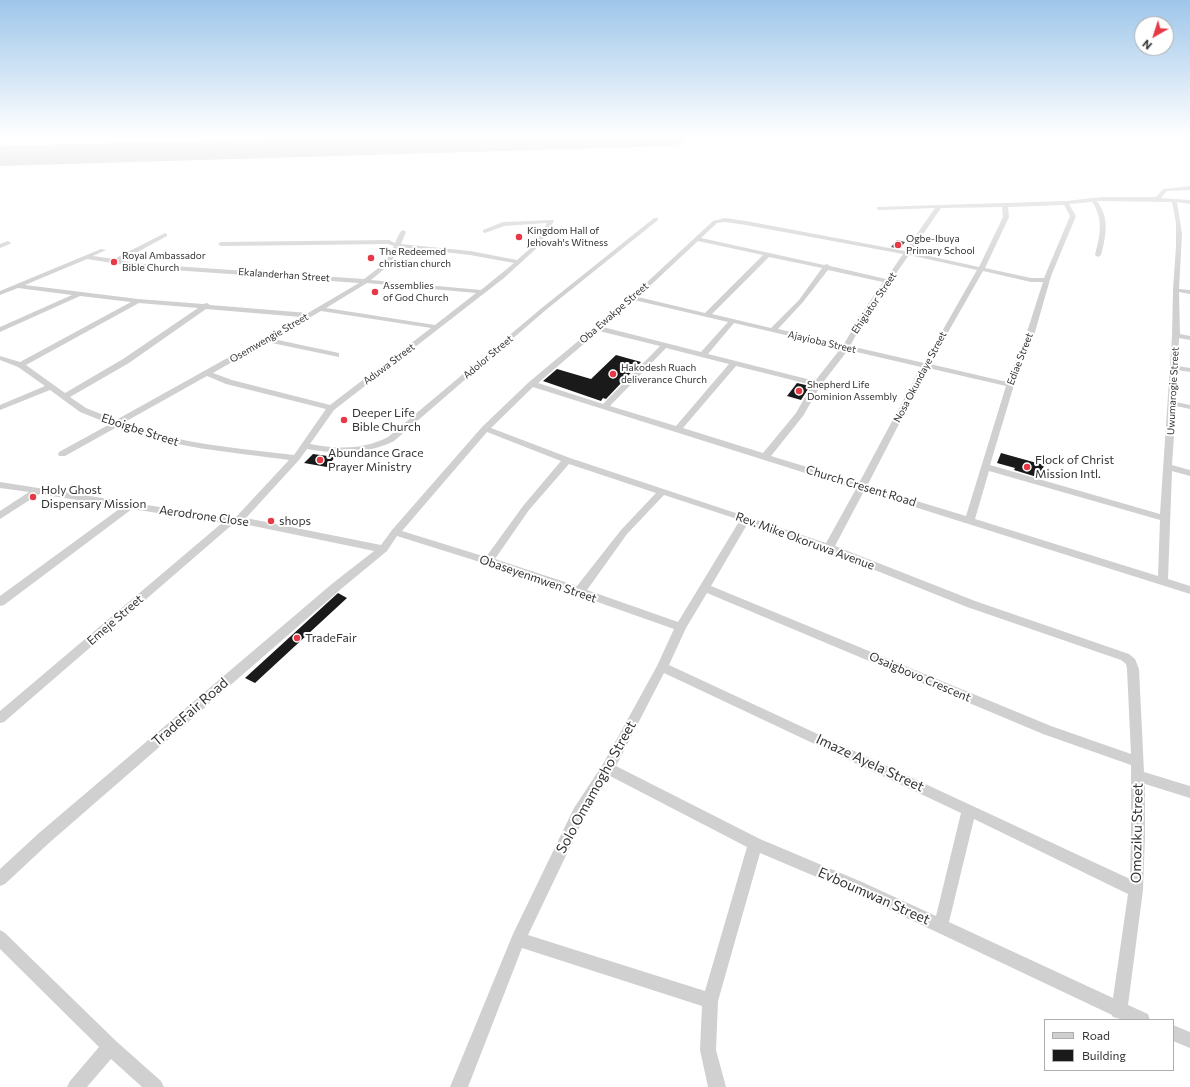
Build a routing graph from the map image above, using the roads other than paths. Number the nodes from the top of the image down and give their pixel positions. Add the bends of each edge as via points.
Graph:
1 (1190, 188) edge
2 (1157, 199) junction
3 (1092, 200) junction
4 (1174, 201) junction
5 (1190, 202) edge
6 (1066, 203) junction
7 (1005, 205) junction
8 (939, 207) junction
9 (879, 208) dead end
10 (656, 219) dead end
11 (403, 232) dead end
12 (485, 232) dead end
13 (165, 235) dead end
14 (697, 238) junction
15 (8, 242) dead end
16 (221, 244) dead end
17 (396, 245) junction
18 (0, 246) edge
19 (103, 250) dead end
20 (908, 253) junction
21 (767, 255) junction
22 (1098, 255) dead end
23 (87, 257) junction
24 (116, 261) junction
25 (519, 262) junction
26 (827, 266) junction
27 (981, 269) junction
28 (1047, 280) junction
29 (365, 281) junction
30 (888, 281) junction
31 (18, 286) junction
32 (1176, 290) junction
33 (482, 292) junction
34 (1190, 292) edge
35 (0, 293) edge
36 (79, 294) junction
37 (633, 298) junction
38 (138, 301) junction
39 (207, 306) junction
40 (320, 309) junction
41 (708, 314) junction
42 (308, 315) junction
43 (733, 320) junction
44 (437, 327) junction
45 (597, 328) junction
46 (0, 330) edge
47 (773, 330) junction
48 (1176, 335) junction
49 (1190, 338) edge
50 (267, 340) junction
51 (665, 345) junction
52 (846, 347) junction
53 (704, 354) junction
54 (336, 355) dead end
55 (0, 358) edge
56 (735, 362) junction
57 (20, 365) junction
58 (924, 367) junction
59 (1174, 367) junction
60 (1190, 370) edge
61 (206, 373) junction
62 (532, 384) junction
63 (817, 384) junction
64 (1010, 386) junction
65 (50, 387) junction
66 (63, 397) junction
67 (1172, 403) junction
68 (604, 407) junction
69 (1190, 407) edge
70 (0, 408) edge
71 (330, 408) junction
72 (115, 424) junction
73 (485, 429) junction
74 (678, 429) junction
75 (303, 446) junction
76 (62, 454) dead end
77 (766, 456) junction
78 (296, 458) junction
79 (567, 460) junction
80 (986, 467) junction
81 (1168, 467) junction
82 (1190, 473) edge
83 (0, 485) edge
84 (863, 487) junction
85 (37, 491) junction
86 (662, 492) junction
87 (131, 505) junction
88 (0, 516) edge
89 (1164, 518) junction
90 (746, 519) junction
91 (970, 519) junction
92 (235, 521) junction
93 (395, 532) junction
94 (829, 548) junction
95 (383, 549) junction
96 (488, 562) junction
97 (1163, 582) junction
98 (704, 588) junction
99 (1190, 590) edge
100 (578, 592) junction
101 (0, 602) edge
102 (681, 628) junction
103 (1125, 657) joint
104 (662, 667) junction
105 (0, 718) edge
106 (608, 768) junction
107 (1138, 769) junction
108 (1190, 792) edge
109 (969, 810) junction
110 (755, 844) junction
111 (0, 879) edge
112 (1136, 890) junction
113 (941, 926) junction
114 (0, 938) edge
115 (518, 939) junction
116 (710, 1001) junction
117 (1119, 1011) junction
118 (1139, 1019) edge
119 (1174, 1033) edge
120 (1190, 1040) edge
121 (110, 1047) junction
122 (76, 1087) edge
123 (155, 1087) edge
124 (458, 1087) edge
125 (718, 1087) edge

1 - 2 street via 1165,190
2 - 3 street
2 - 4 street
3 - 6 street
3 - 22 street via 1105,219
4 - 5 street
4 - 32 street, Uwumarogie Street via 1179,217 1182,245
6 - 7 street
6 - 28 street, Ediae Street via 1073,216
7 - 8 street
7 - 27 street, Nosa Okundaye Street via 1006,216
8 - 9 street
8 - 20 street, Ehigiator Street
10 - 75 street, Adolor Street via 391,439 381,445 361,450 328,450
11 - 17 street, Osemwengie Street
12 - 25 street, Aduwa Street via 503,224 551,221 537,244
13 - 24 street
14 - 20 street, Oba Ewakpe Street via 716,222 725,220
14 - 21 street
14 - 37 street, Oba Ewakpe Street
15 - 18 street
16 - 17 street via 340,241 390,242
17 - 25 street via 470,253
17 - 29 street, Osemwengie Street via 395,254 387,264
19 - 23 street
20 - 27 street, Oba Ewakpe Street
20 - 30 street, Ehigiator Street
21 - 26 street
21 - 41 street
23 - 24 street, Ekalanderhan Street
23 - 31 street
24 - 29 street, Ekalanderhan Street via 144,266
25 - 33 street, Aduwa Street
26 - 30 street
26 - 47 street
27 - 28 street, Oba Ewakpe Street via 1031,280
27 - 58 street, Nosa Okundaye Street
28 - 64 street, Ediae Street via 1031,332
29 - 33 street, Ekalanderhan Street
29 - 40 street, Osemwengie Street
30 - 52 street, Ehigiator Street via 865,313
31 - 35 street
31 - 36 street
32 - 34 street
32 - 48 street, Uwumarogie Street
33 - 44 street, Aduwa Street
36 - 38 street
36 - 46 street
37 - 41 street, Ajayioba Street
37 - 45 street, Oba Ewakpe Street
38 - 39 street
38 - 57 street
39 - 42 street
39 - 66 street via 126,361
40 - 42 street, Osemwengie Street
40 - 44 street
41 - 43 street, Ajayioba Street
42 - 50 street, Osemwengie Street
43 - 47 street, Ajayioba Street
43 - 53 street
44 - 71 street, Aduwa Street
45 - 51 street
45 - 62 street, Oba Ewakpe Street
47 - 52 street, Ajayioba Street
48 - 49 street
48 - 59 street, Uwumarogie Street
50 - 54 street
50 - 61 street, Osemwengie Street
51 - 53 street
51 - 68 street
52 - 58 street, Ajayioba Street
52 - 63 street, Ehigiator Street
53 - 56 street
55 - 57 street, Eboigbe Street
56 - 63 street
56 - 74 street
57 - 65 street, Eboigbe Street
58 - 64 street, Ajayioba Street
58 - 84 street, Nosa Okundaye Street
59 - 60 street
59 - 67 street, Uwumarogie Street
61 - 71 street via 229,382
61 - 72 street, Osemwengie Street
62 - 68 street, Church Cresent Road
62 - 73 street, Oba Ewakpe Street
63 - 77 street, Ehigiator Street via 800,414
64 - 80 street, Ediae Street
65 - 66 street, Eboigbe Street
65 - 70 street
66 - 72 street, Eboigbe Street via 83,410
67 - 69 street
67 - 81 street, Uwumarogie Street
68 - 74 street, Church Cresent Road
71 - 75 street, Aduwa Street
72 - 76 street, Osemwengie Street
72 - 78 street, Eboigbe Street via 182,443
73 - 79 street, Rev. Mike Okoruwa Avenue
73 - 93 street, Oba Ewakpe Street
74 - 77 street, Church Cresent Road
75 - 78 street, Aduwa Street
77 - 84 street, Church Cresent Road
78 - 92 street, Aduwa Street
79 - 86 street, Rev. Mike Okoruwa Avenue
79 - 96 street via 526,508
80 - 89 street
80 - 91 street, Ediae Street
81 - 82 street
81 - 89 street, Uwumarogie Street
83 - 85 street, Aerodrone Close
84 - 91 street, Church Cresent Road
84 - 94 street, Nosa Okundaye Street
85 - 87 street, Aerodrone Close
85 - 88 street
86 - 90 street, Rev. Mike Okoruwa Avenue
86 - 100 street via 624,532
87 - 92 street, Aerodrone Close
87 - 101 street
89 - 97 street, Uwumarogie Street
90 - 94 street, Rev. Mike Okoruwa Avenue
90 - 98 street, Solo Omamogho Street
91 - 97 street, Church Cresent Road
92 - 95 street, Aerodrone Close
92 - 105 street, Emeje Street
93 - 95 street, Oba Ewakpe Street
93 - 96 street, Obaseyenmwen Street
94 - 103 street, Rev. Mike Okoruwa Avenue via 971,604
95 - 111 street, TradeFair Road via 44,838
96 - 100 street, Obaseyenmwen Street via 525,572
97 - 99 street, Church Cresent Road
98 - 102 street, Solo Omamogho Street
98 - 107 street, Osaigbovo Crescent
100 - 102 street, Obaseyenmwen Street
102 - 104 street, Solo Omamogho Street
103 - 107 street, Omoziku Street via 1131,662 1133,669
104 - 106 street, Solo Omamogho Street
104 - 109 street, Imaze Ayela Street
106 - 110 street, Evboumwan Street
106 - 115 street, Solo Omamogho Street via 579,813
107 - 108 street, Osaigbovo Crescent
107 - 112 street, Omoziku Street
109 - 112 street, Imaze Ayela Street
109 - 113 street
110 - 113 street, Evboumwan Street
110 - 116 street
112 - 117 street, Omoziku Street
113 - 117 street, Evboumwan Street
114 - 121 street
115 - 116 street
115 - 124 street, Solo Omamogho Street
116 - 125 street via 708,1050
117 - 118 street, Evboumwan Street
119 - 120 street
121 - 122 street
121 - 123 street

